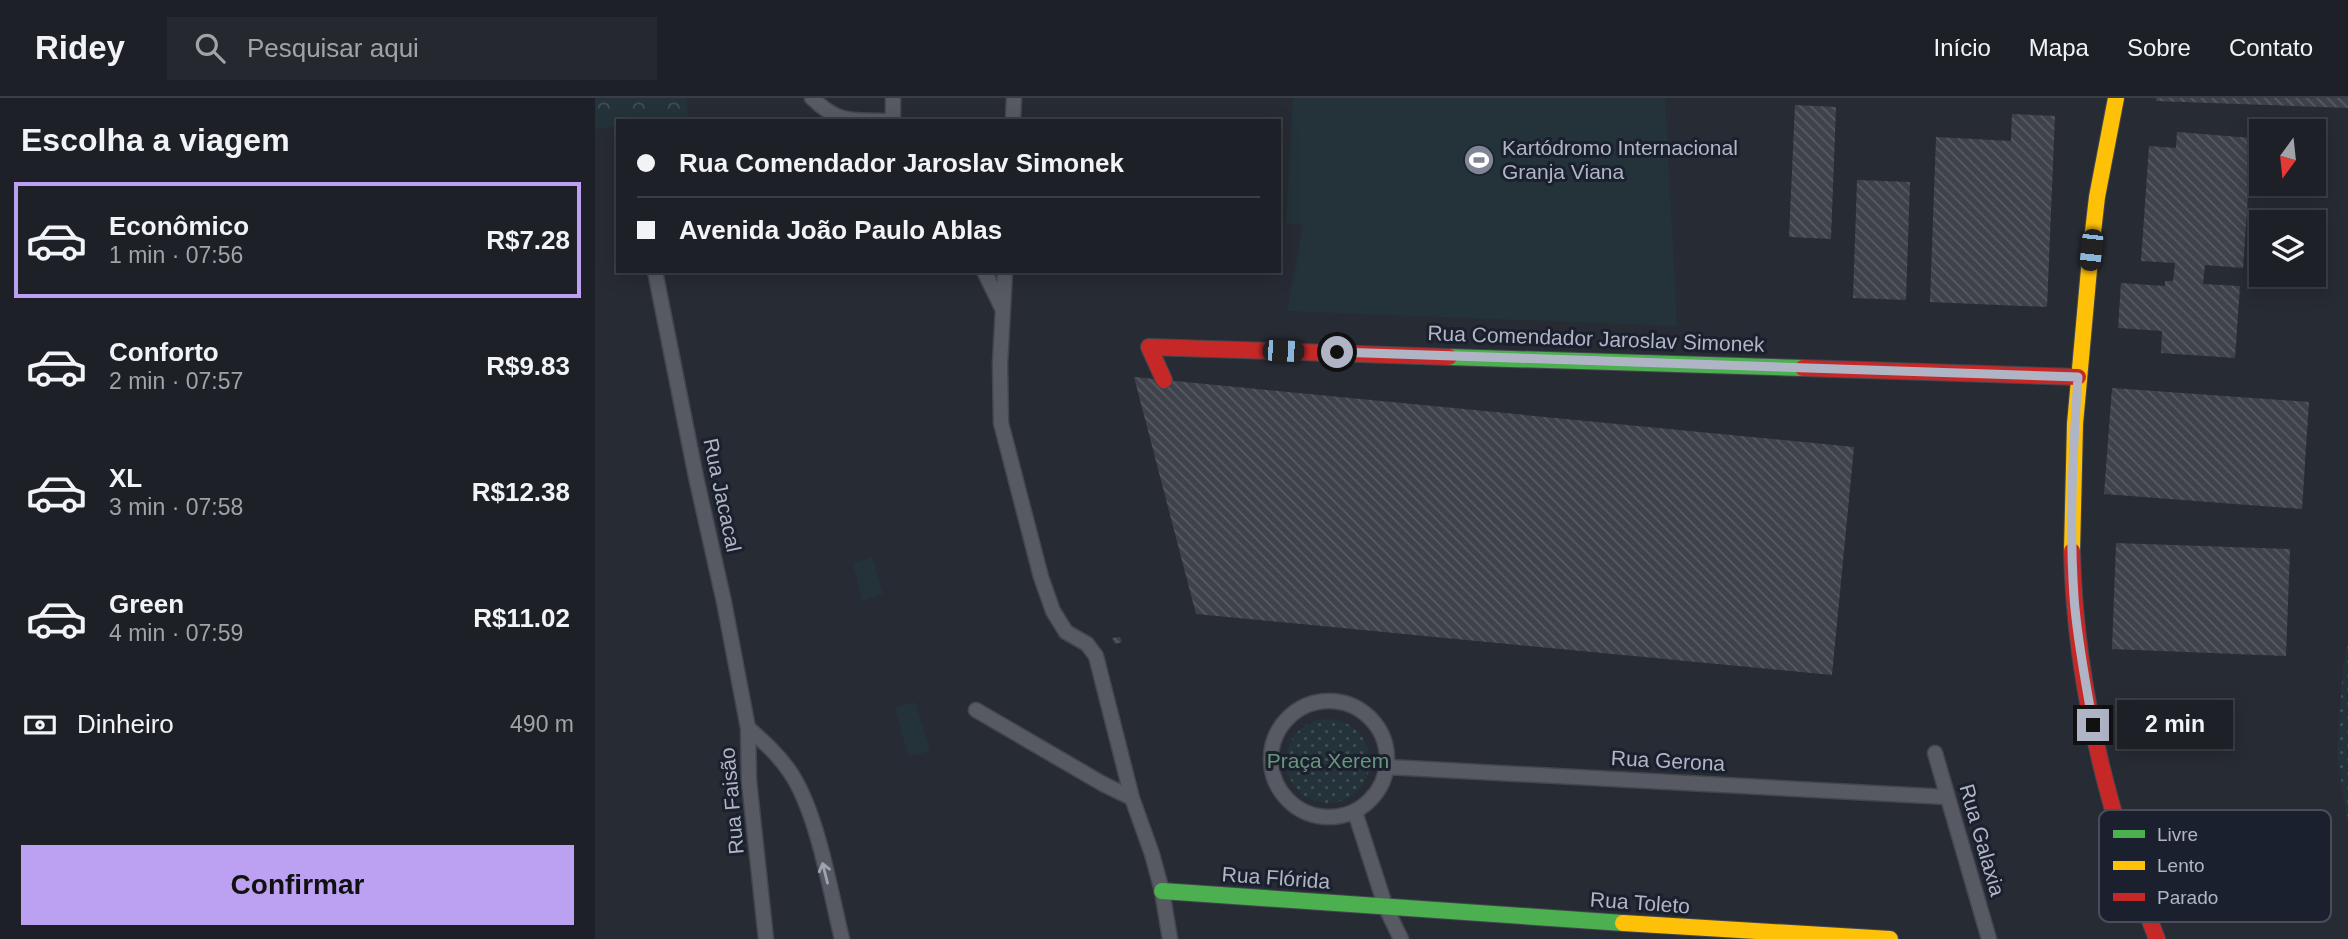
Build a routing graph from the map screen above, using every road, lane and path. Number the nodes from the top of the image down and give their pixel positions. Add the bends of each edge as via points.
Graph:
1 (811, 98) edge
2 (893, 98) edge
3 (1014, 98) edge
4 (2116, 98) edge
5 (842, 119) edge
6 (893, 119) edge
7 (1013, 119) edge
8 (655, 273) edge
9 (985, 273) edge
10 (1005, 273) edge
11 (1003, 310) junction
12 (2078, 377) junction
13 (1164, 380) dead end
14 (976, 710) dead end
15 (748, 728) junction
16 (1935, 753) dead end
17 (1388, 767) junction
18 (1947, 797) junction
19 (1132, 798) junction
20 (2112, 810) edge
21 (1355, 812) junction
22 (1162, 891) junction
23 (1386, 908) junction
24 (2148, 922) edge
25 (766, 939) edge
26 (842, 939) edge
27 (1170, 939) edge
28 (1401, 939) edge
29 (1890, 939) edge
30 (1989, 939) edge
31 (2157, 939) edge

1 - 5 street
2 - 6 street
3 - 7 street
4 - 12 street via 2097,199
8 - 15 street, Rua Jacacal
9 - 11 street
10 - 11 street
11 - 19 street via 1001,423 1041,577 1059,623 1096,656
12 - 13 street, Rua Comendador Jaroslav Simonek via 1149,347
12 - 20 street via 2071,518 2074,599 2101,771
14 - 19 street
15 - 25 street, Rua Faisão via 749,781
26 -> 15 street, Rua Faisão via 803,797 772,749
16 - 18 street, Rua Galaxia
17 - 18 street, Rua Gerona
17 - 21 street via 1377,793
17 - 21 street via 1380,730 1351,705 1313,703 1295,711 1282,725 1271,762 1284,797 1299,810 1318,817
18 - 30 street, Rua Galaxia
19 - 22 street
21 - 23 street
22 - 23 street, Rua Flórida
22 - 27 street
23 - 28 street
23 - 29 street, Rua Toleto
24 - 31 street

